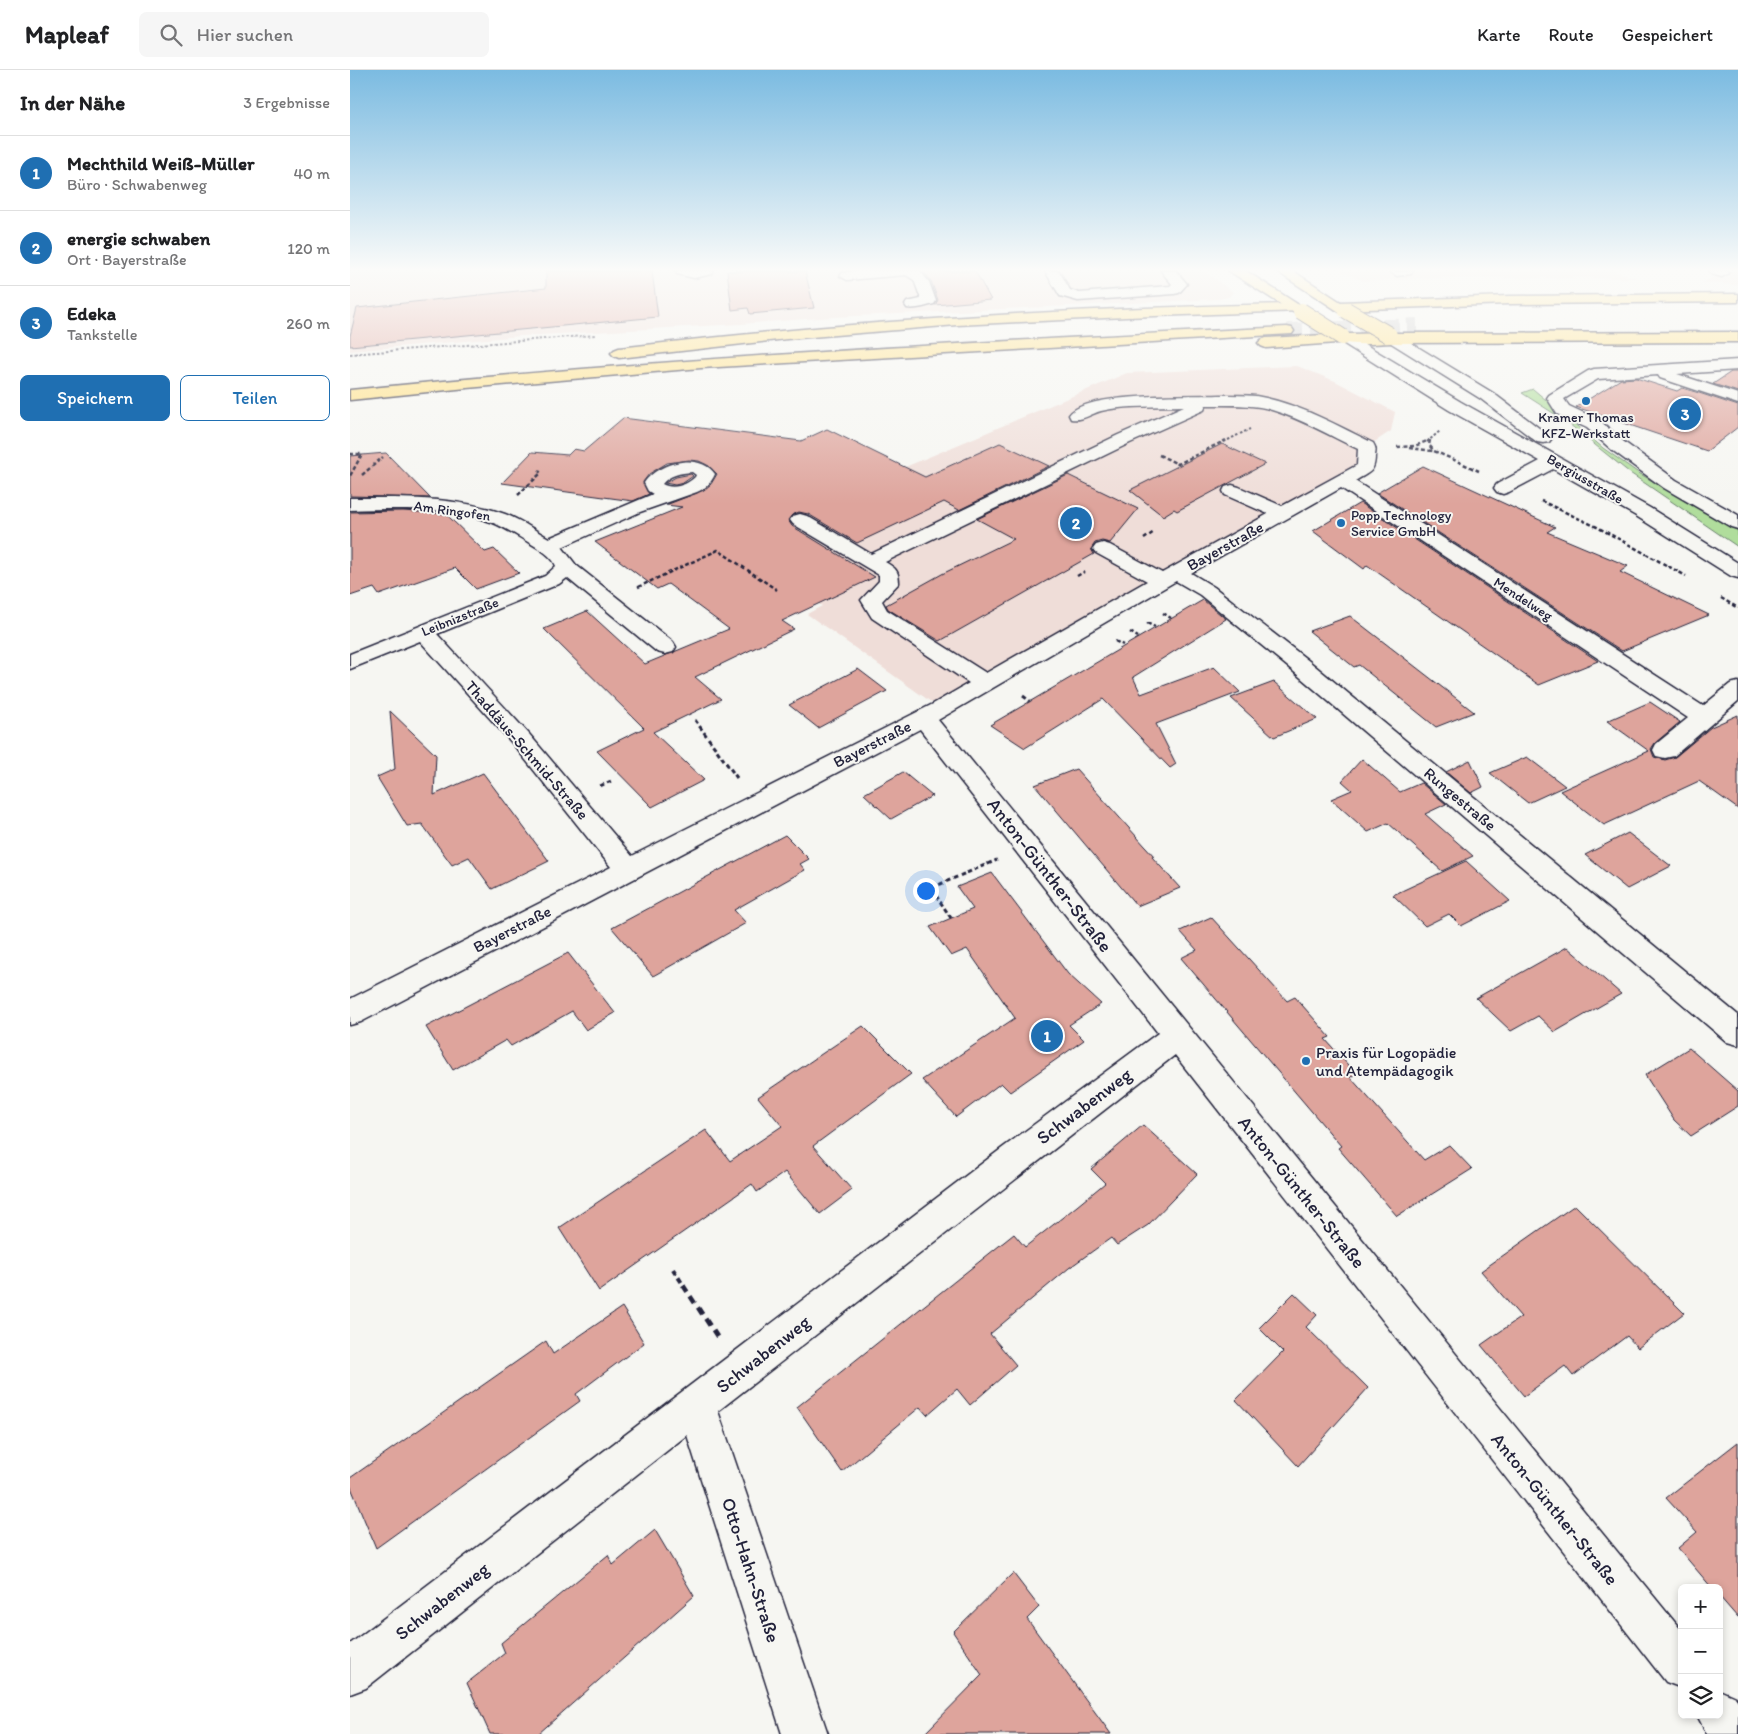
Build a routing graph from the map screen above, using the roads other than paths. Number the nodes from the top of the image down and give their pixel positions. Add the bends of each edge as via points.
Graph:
1 (652, 349) edge
2 (699, 349) edge
3 (933, 349) edge
4 (1145, 349) edge
5 (1361, 349) edge
6 (1410, 349) tunnel mouth
7 (536, 361) dead end
8 (583, 365) junction
9 (1738, 366) edge
10 (1653, 370) junction
11 (350, 395) edge
12 (1738, 398) edge
13 (1221, 400) junction
14 (1077, 415) dead end
15 (1554, 461) junction
16 (1341, 480) junction
17 (653, 483) junction
18 (1505, 486) road end
19 (682, 490) junction
20 (1232, 491) dead end
21 (350, 504) edge
22 (633, 508) junction
23 (1643, 512) junction
24 (1282, 513) junction
25 (800, 520) dead end
26 (1738, 523) edge
27 (547, 546) junction
28 (1103, 549) dead end
29 (869, 562) junction
30 (568, 568) junction
31 (1738, 572) edge
32 (1169, 577) junction
33 (423, 632) junction
34 (665, 647) dead end
35 (350, 662) edge
36 (985, 683) junction
37 (1738, 689) edge
38 (923, 717) junction
39 (1704, 718) junction
40 (1665, 750) dead end
41 (628, 869) junction
42 (350, 1013) edge
43 (1738, 1033) edge
44 (1177, 1036) junction
45 (696, 1405) junction
46 (1678, 1661) edge
47 (350, 1672) edge
48 (1723, 1718) edge
49 (805, 1734) edge
50 (1736, 1734) edge

1 - 2 main road via 605,355
3 - 8 main road
4 - 8 main road via 729,371
5 - 15 street, Bergiusstraße
6 - 23 street, Bergiusstraße via 1486,396
7 - 8 main road
8 - 11 main road
9 - 10 street
10 - 12 street
10 - 26 street via 1594,374 1555,398 1563,410 1593,424 1670,484
13 - 14 street via 1120,403 1096,407
13 - 16 street, Bayerstraße via 1254,401 1286,410 1367,447 1366,467
13 - 29 street via 1191,408
15 - 18 street
15 - 23 street, Bergiusstraße
16 - 24 street, Bayerstraße
16 - 39 street, Mendelweg
17 - 19 street via 662,491
17 - 19 street via 661,475 679,468 693,467 703,471 705,478
17 - 22 street
19 - 22 street
20 - 24 street
21 - 27 street, Am Ringofen via 403,504 470,511 506,521
22 - 27 street
23 - 31 street, Bergiusstraße
24 - 32 street, Bayerstraße
25 - 29 street
27 - 30 street, Am Ringofen via 565,560
28 - 32 street, Rungestraße
29 - 36 street via 889,573 889,583 871,600 879,614 945,647
30 - 33 street, Leibnizstraße via 552,580
30 - 34 street
32 - 36 street, Bayerstraße
32 - 43 street, Rungestraße via 1207,591 1301,666
33 - 35 street, Leibnizstraße
33 - 41 street, Thaddäus-Schmid-Straße via 521,739
36 - 38 street, Bayerstraße
37 - 39 street
38 - 41 street, Bayerstraße
38 - 44 street, Anton-Günther-Straße
39 - 40 street
41 - 42 street, Bayerstraße
44 - 45 street, Schwabenweg
44 - 46 street, Anton-Günther-Straße
45 - 47 street, Schwabenweg
45 - 49 street, Otto-Hahn-Straße
48 - 50 street

